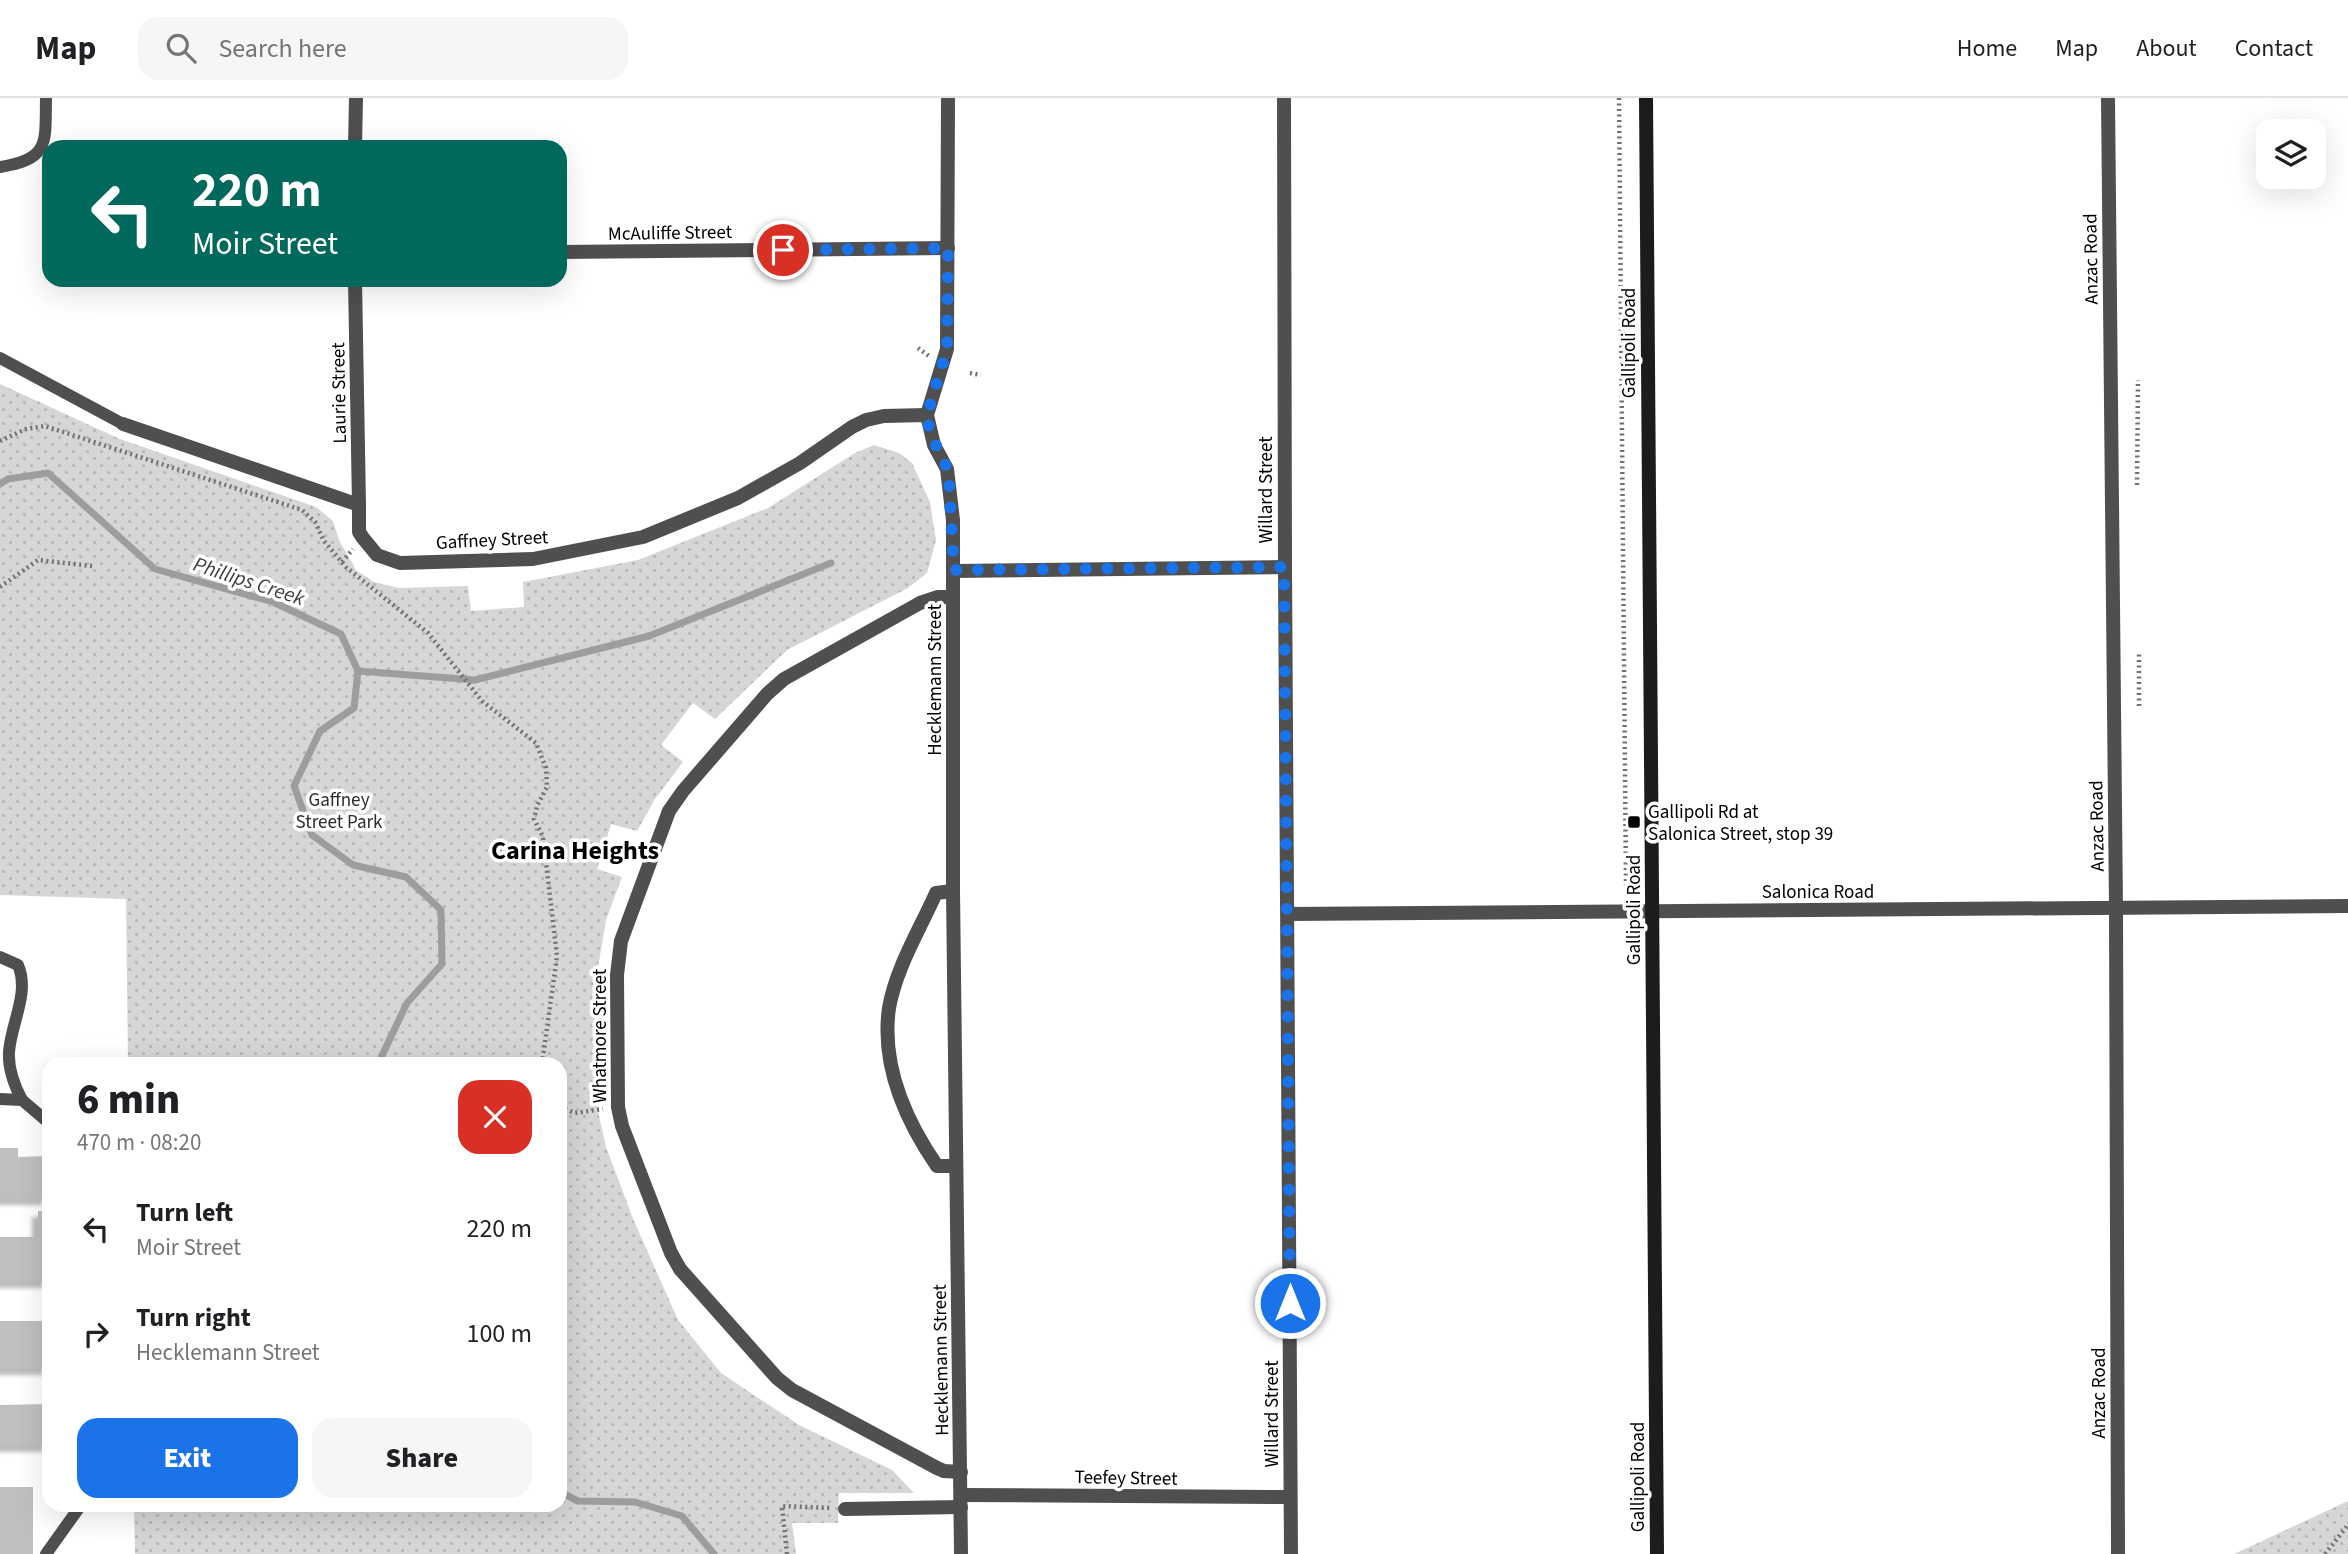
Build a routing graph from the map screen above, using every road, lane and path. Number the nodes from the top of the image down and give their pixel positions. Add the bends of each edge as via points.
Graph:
1 (46, 98) edge
2 (356, 98) edge
3 (948, 98) edge
4 (1284, 98) edge
5 (1619, 98) edge
6 (1646, 98) edge
7 (2108, 98) edge
8 (45, 140) edge
9 (355, 140) edge
10 (42, 146) edge
11 (0, 167) edge
12 (948, 248) junction
13 (567, 252) edge
14 (355, 287) edge
15 (918, 348) dead end
16 (930, 357) dead end
17 (0, 358) edge
18 (970, 373) dead end
19 (981, 375) dead end
20 (2138, 380) dead end
21 (927, 415) junction
22 (123, 424) joint
23 (0, 441) edge
24 (2137, 485) dead end
25 (359, 505) junction
26 (92, 566) dead end
27 (1284, 567) junction
28 (954, 570) junction
29 (0, 587) edge
30 (953, 597) junction
31 (2140, 652) dead end
32 (2139, 706) dead end
33 (1626, 885) dead end
34 (953, 891) junction
35 (2348, 906) edge
36 (2116, 908) junction
37 (1652, 911) junction
38 (1288, 914) junction
39 (0, 957) edge
40 (543, 1057) edge
41 (6, 1078) edge
42 (0, 1099) edge
43 (22, 1100) junction
44 (618, 1107) junction
45 (567, 1110) edge
46 (42, 1117) edge
47 (956, 1166) junction
48 (961, 1472) junction
49 (1290, 1497) junction
50 (961, 1501) junction
51 (845, 1508) joint
52 (76, 1512) edge
53 (2348, 1525) edge
54 (46, 1554) edge
55 (787, 1554) edge
56 (961, 1554) edge
57 (1291, 1554) edge
58 (1657, 1554) edge
59 (2118, 1554) edge
60 (2325, 1554) edge

1 - 8 lane
2 - 9 street
3 - 12 street
4 - 27 street, Willard Street
5 - 33 path
6 - 37 street, Gallipoli Road
7 - 36 street, Anzac Road
10 - 11 lane via 36,155
12 - 13 street, McAuliffe Street
12 - 21 street via 947,349
14 - 25 street, Laurie Street
15 - 16 path
17 - 22 lane
18 - 19 path
20 - 24 path
21 - 25 street, Gaffney Street via 884,416 859,424 738,498 643,537 533,559 400,563 377,555 363,538
21 - 28 street, Hecklemann Street via 949,482
22 - 25 street
23 - 40 path via 45,426 302,510 346,566 428,633 482,701 536,743 546,768 547,787 534,819 543,837 557,956
26 - 29 path via 38,560
27 - 28 street
27 - 38 street, Willard Street
28 - 30 street, Hecklemann Street
30 - 34 street, Hecklemann Street
30 - 44 street, Whatmore Street via 920,603 784,679 669,811 618,958
31 - 32 path
34 - 47 street, Hecklemann Street
34 - 47 street via 936,893 899,975 889,1009 888,1048 898,1094 921,1143 937,1166
35 - 36 street, Salonica Road
36 - 37 street, Salonica Road
36 - 59 street, Anzac Road
37 - 38 street, Salonica Road
37 - 58 street, Gallipoli Road
38 - 49 street, Willard Street
39 - 41 lane via 18,965 22,976
41 - 43 lane
42 - 43 lane
43 - 46 lane
44 - 45 path via 575,1113
44 - 48 street, Whatmore Street via 680,1269 777,1378 937,1468
47 - 48 street, Hecklemann Street
48 - 50 street, Hecklemann Street
49 - 50 street, Teefey Street
49 - 57 street, Willard Street
50 - 51 street, Teefey Street
50 - 56 street, Hecklemann Street
51 - 55 path via 782,1506
52 - 54 lane
53 - 60 path

